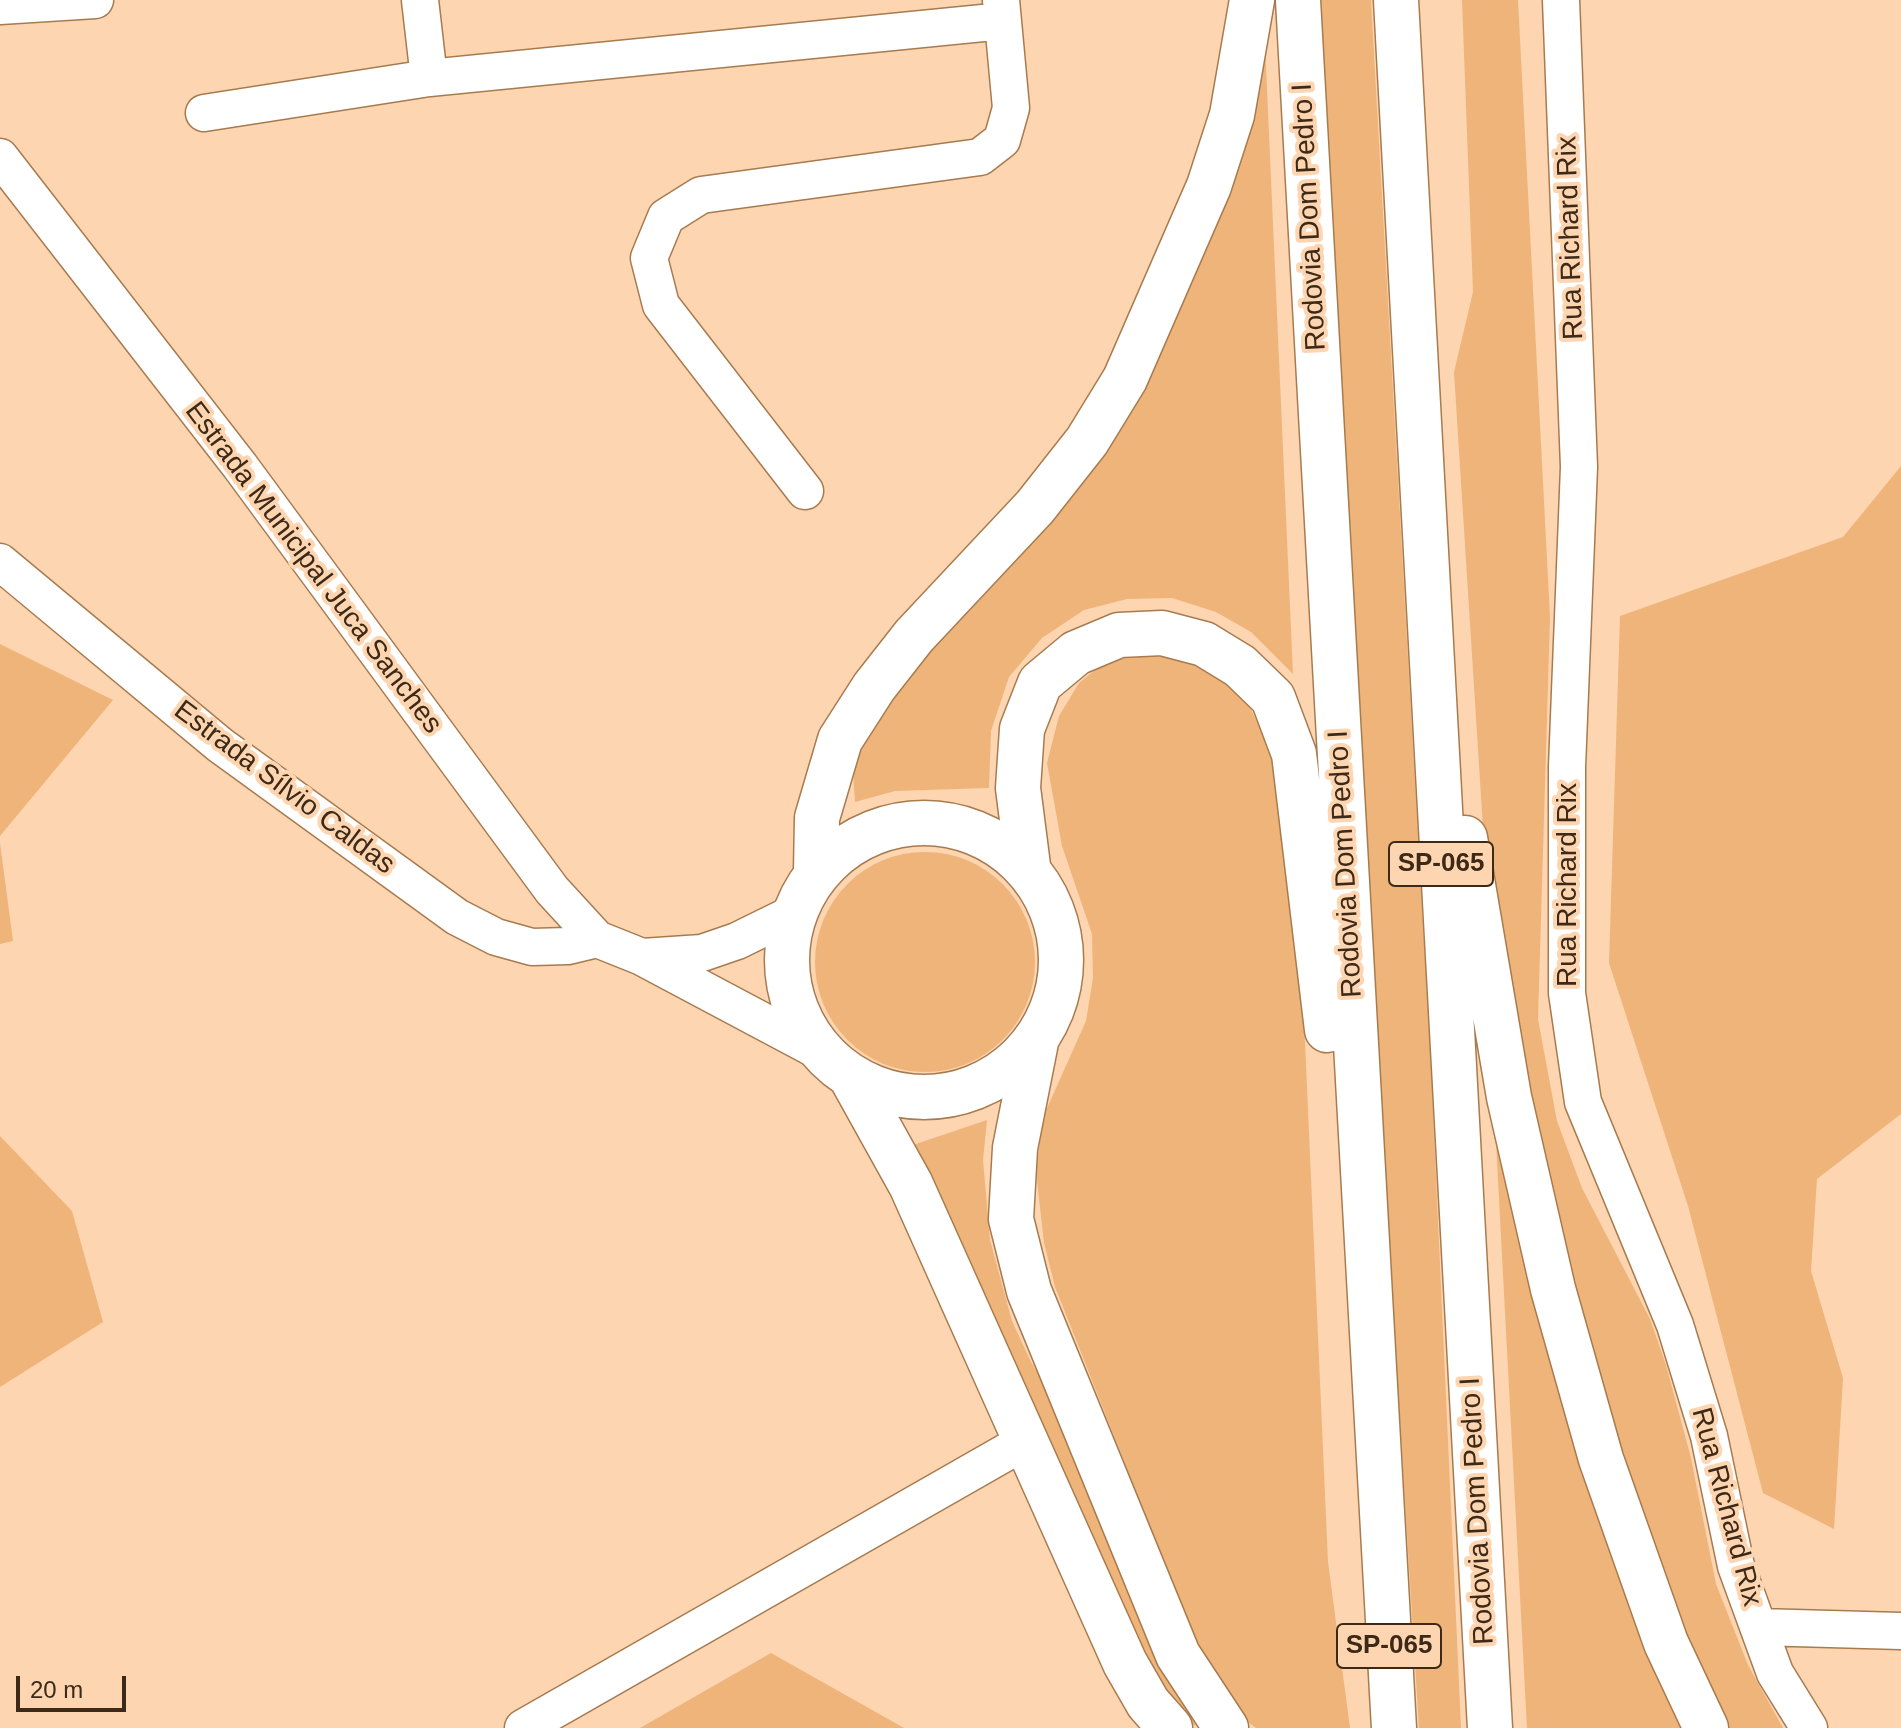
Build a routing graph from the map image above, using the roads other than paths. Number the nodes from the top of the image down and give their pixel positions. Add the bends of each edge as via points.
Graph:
1 (6, 0) edge
2 (95, 0) edge
3 (420, 0) edge
4 (1252, 0) edge
5 (1298, 0) edge
6 (1396, 0) edge
7 (1561, 0) edge
8 (0, 5) edge
9 (1002, 10) edge
10 (429, 78) junction
11 (204, 113) dead end
12 (0, 157) edge
13 (805, 491) dead end
14 (1423, 554) junction
15 (0, 562) edge
16 (1028, 866) junction
17 (816, 872) junction
18 (794, 913) junction
19 (597, 939) junction
20 (642, 957) junction
21 (1036, 1042) junction
22 (815, 1049) junction
23 (851, 1077) junction
24 (1024, 1442) junction
25 (1385, 1563) junction
26 (1759, 1627) junction
27 (1901, 1631) edge
28 (523, 1728) edge
29 (1170, 1728) edge
30 (1226, 1728) edge
31 (1394, 1728) edge
32 (1490, 1728) edge
33 (1706, 1728) edge
34 (1809, 1728) edge

1 - 8 street
2 - 8 street
3 - 10 street
4 - 17 main road via 1232,115 1213,172 1125,379 1070,463 914,636 840,740 817,818
5 - 25 main road, Rodovia Dom Pedro I / SP-065
6 - 14 main road, Rodovia Dom Pedro I / SP-065
7 - 26 street, Rua Richard Rix via 1579,467 1567,767 1567,993 1583,1102 1675,1325 1709,1436 1736,1566
9 - 10 street
9 - 13 street via 1011,108 1002,140 980,157 701,195 666,217 649,258 661,305
10 - 11 street
12 - 19 street, Estrada Municipal Juca Sanches via 240,466 552,890
14 - 32 main road, Rodovia Dom Pedro I / SP-065
14 - 33 main road via 1479,937 1553,1289 1601,1459 1666,1643
15 - 19 street, Estrada Sílvio Caldas via 220,745 457,917 496,937 532,947
16 - 17 main road via 984,836 940,822 894,824 865,835
16 - 21 main road via 1054,914 1061,963 1054,1001
16 - 25 main road via 1018,788 1022,729 1040,683 1076,653 1119,635 1162,633 1204,644 1240,666 1273,698 1294,754 1304,812
17 - 18 main road
18 - 20 street via 702,953
18 - 22 main road via 788,956 792,987
19 - 20 street, Estrada Municipal Juca Sanches
20 - 22 street, Estrada Municipal Juca Sanches
21 - 23 main road via 1008,1072 971,1093 930,1100 889,1095
21 - 30 main road via 1015,1148 1011,1219 1029,1291 1178,1655
22 - 23 main road
23 - 24 main road via 911,1185
24 - 28 street
24 - 29 main road via 1125,1663
25 - 31 main road, Rodovia Dom Pedro I / SP-065
26 - 27 street
26 - 34 street, Rua Richard Rix via 1775,1673

